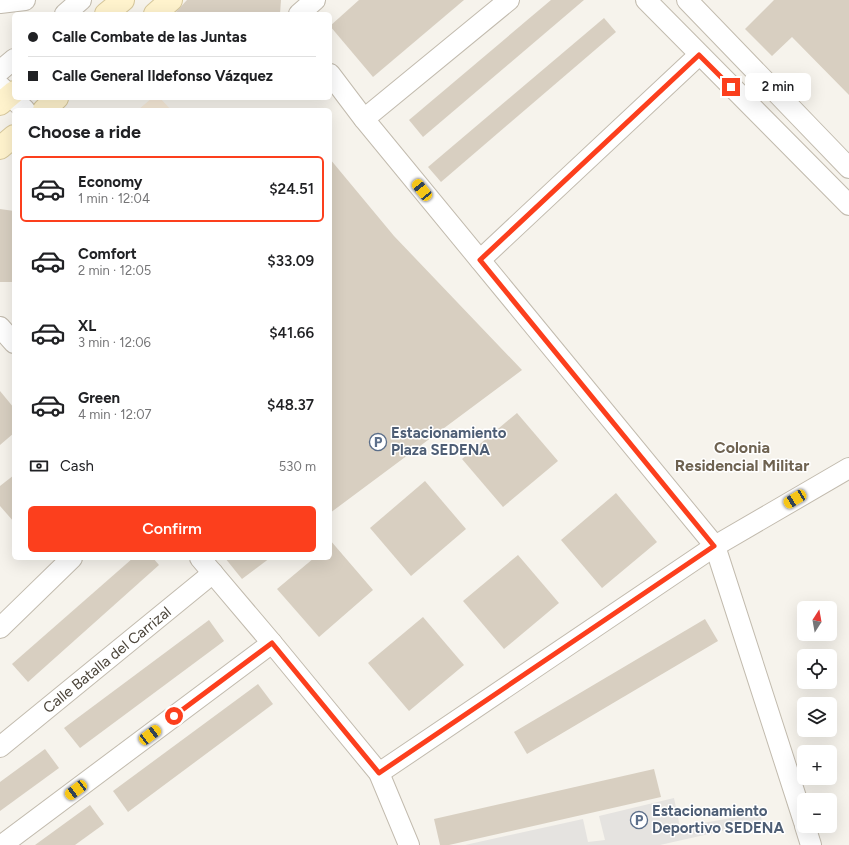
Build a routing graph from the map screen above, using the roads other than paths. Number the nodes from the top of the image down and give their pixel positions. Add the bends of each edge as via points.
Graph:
1 (25, 0) edge
2 (81, 0) edge
3 (123, 0) edge
4 (171, 0) edge
5 (315, 0) edge
6 (509, 0) edge
7 (646, 0) edge
8 (687, 0) edge
9 (0, 3) edge
10 (67, 12) edge
11 (108, 12) edge
12 (156, 12) edge
13 (301, 12) edge
14 (699, 55) junction
15 (12, 60) edge
16 (0, 71) edge
17 (332, 77) edge
18 (56, 100) edge
19 (46, 108) edge
20 (364, 119) junction
21 (12, 138) edge
22 (0, 148) edge
23 (849, 168) edge
24 (849, 205) edge
25 (480, 260) junction
26 (0, 327) edge
27 (12, 341) edge
28 (849, 468) edge
29 (714, 546) junction
30 (70, 560) edge
31 (202, 560) edge
32 (213, 573) junction
33 (0, 628) edge
34 (272, 643) junction
35 (0, 748) edge
36 (379, 773) junction
37 (797, 801) edge
38 (807, 833) edge
39 (2, 845) edge
40 (409, 845) edge
41 (811, 845) edge

1 - 9 street
2 - 10 street
3 - 11 main road
4 - 12 main road
5 - 13 street
6 - 20 street
7 - 14 street
8 - 23 street
14 - 24 street
14 - 25 street
15 - 16 street
17 - 20 street
18 - 19 main road
20 - 25 street
21 - 22 main road
25 - 29 street
26 - 27 street
28 - 29 street
29 - 36 street
29 - 37 street
30 - 33 street
31 - 32 street
32 - 34 street
32 - 35 street, Calle Batalla del Carrizal
34 - 36 street
34 - 39 street
36 - 40 street
38 - 41 street

